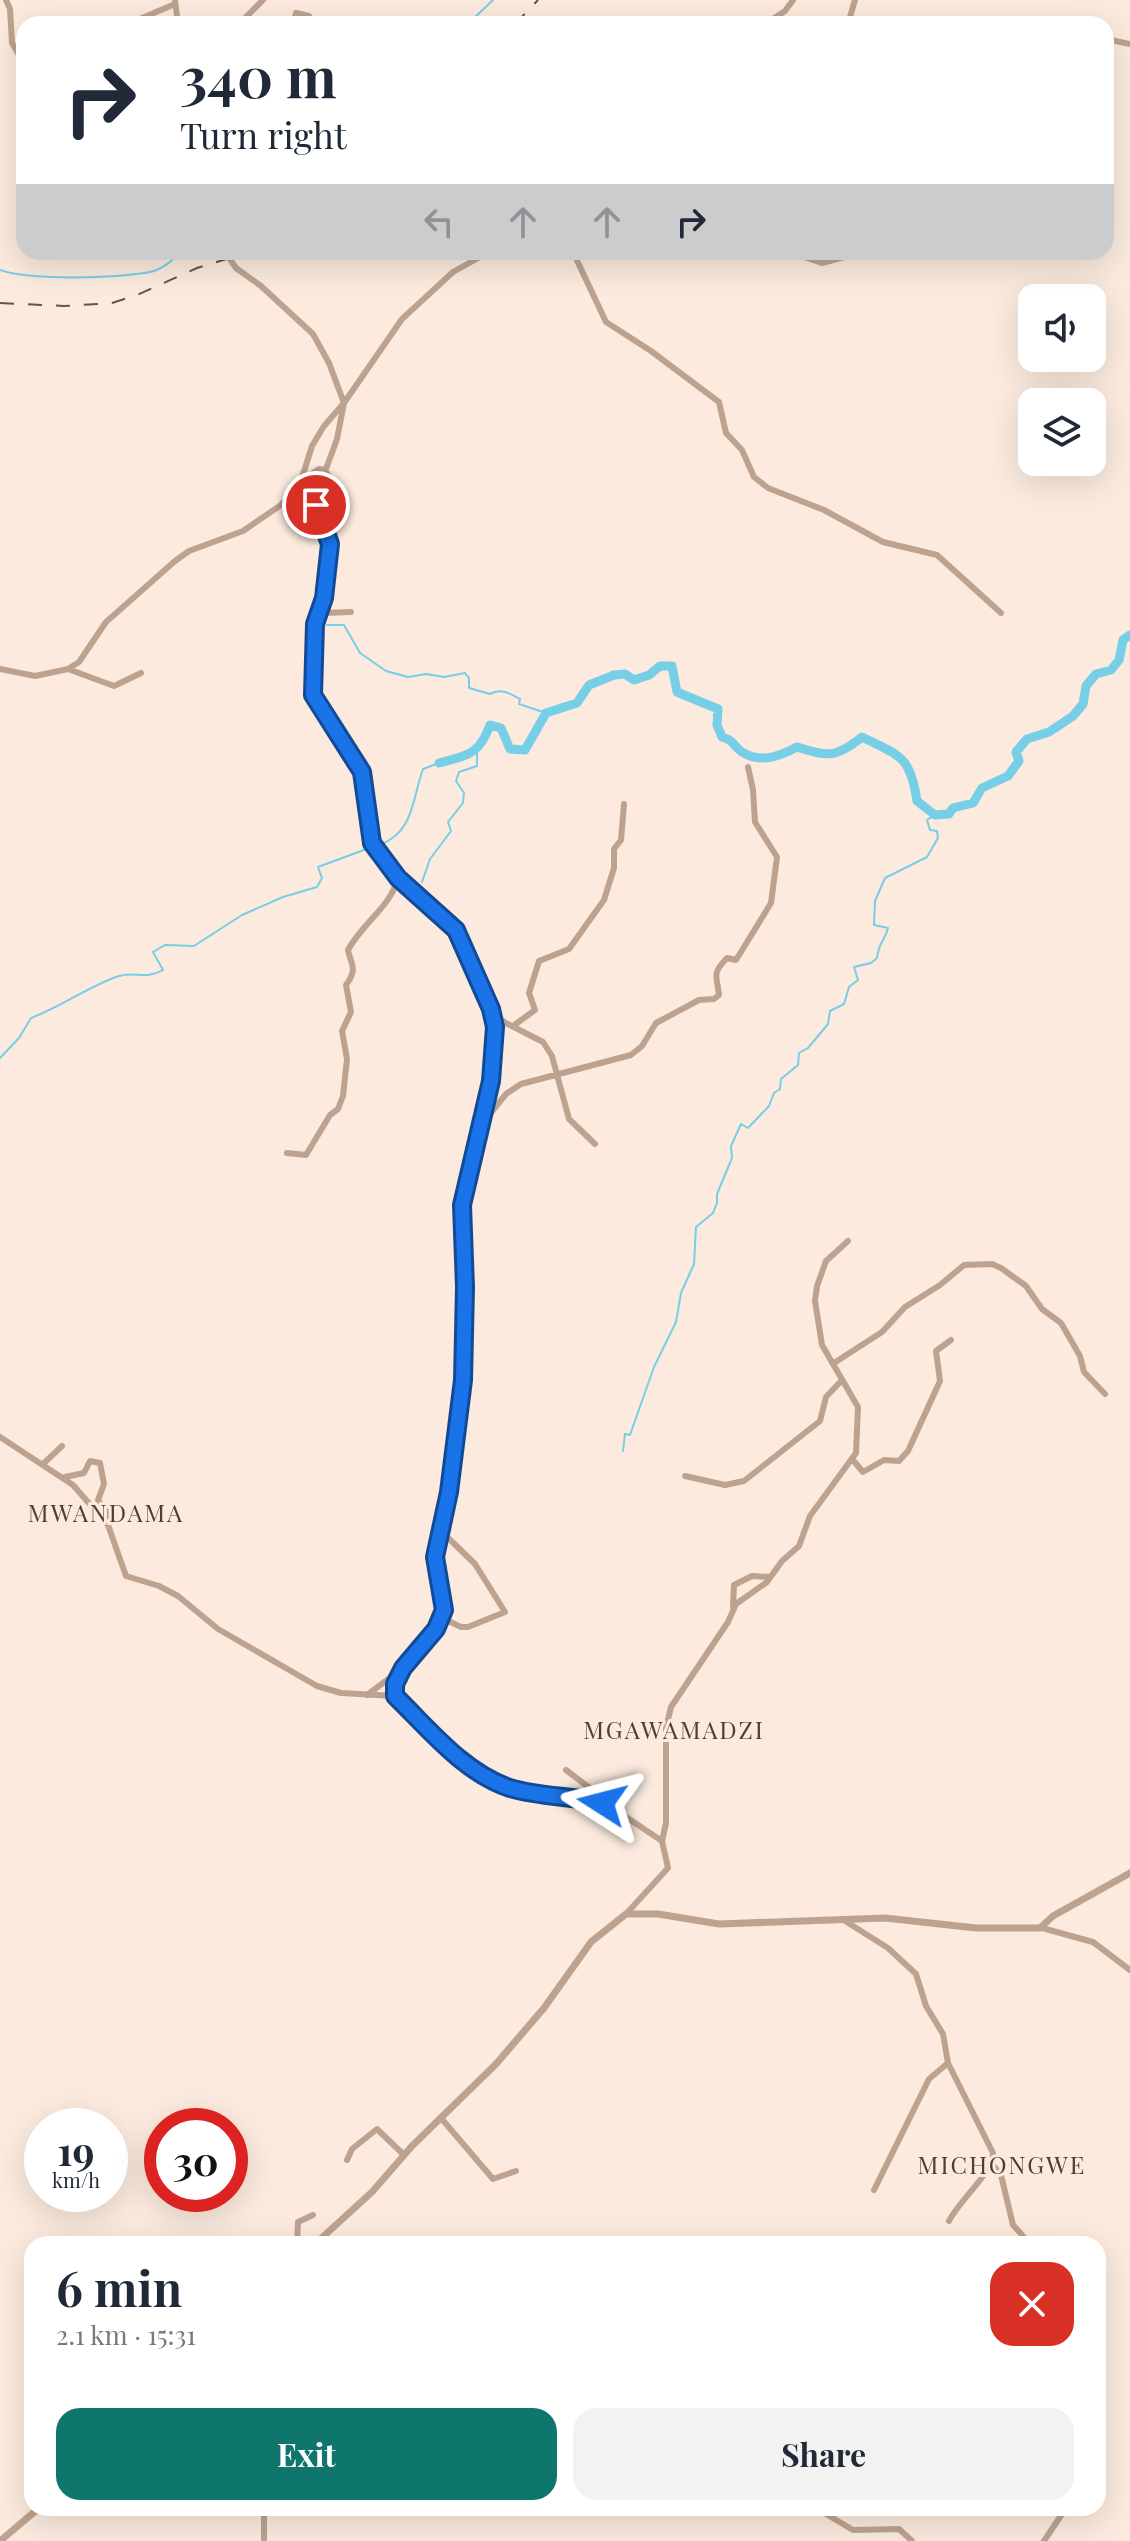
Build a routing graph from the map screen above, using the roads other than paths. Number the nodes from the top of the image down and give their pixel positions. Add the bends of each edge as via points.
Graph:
1 (6, 0) edge
2 (263, 0) edge
3 (793, 0) edge
4 (175, 2) edge
5 (145, 16) edge
6 (249, 16) edge
7 (295, 16) edge
8 (309, 16) dead end
9 (777, 16) edge
10 (16, 50) edge
11 (230, 260) edge
12 (475, 260) edge
13 (577, 260) edge
14 (813, 260) edge
15 (833, 260) edge
16 (344, 403) junction
17 (325, 470) junction
18 (303, 475) junction
19 (331, 496) dead end
20 (351, 612) dead end
21 (1001, 613) dead end
22 (315, 624) junction
23 (0, 669) edge
24 (68, 669) junction
25 (141, 673) dead end
26 (748, 767) dead end
27 (624, 804) dead end
28 (398, 878) junction
29 (491, 1009) junction
30 (513, 1026) junction
31 (555, 1074) junction
32 (483, 1122) junction
33 (595, 1144) dead end
34 (287, 1153) dead end
35 (848, 1241) dead end
36 (951, 1340) dead end
37 (834, 1363) junction
38 (842, 1380) junction
39 (1105, 1394) dead end
40 (0, 1437) edge
41 (62, 1446) dead end
42 (853, 1460) junction
43 (43, 1464) junction
44 (685, 1476) dead end
45 (65, 1477) junction
46 (107, 1524) junction
47 (441, 1530) junction
48 (770, 1577) junction
49 (733, 1608) junction
50 (442, 1618) junction
51 (403, 1668) junction
52 (367, 1695) junction
53 (395, 1696) junction
54 (566, 1770) dead end
55 (602, 1803) junction
56 (662, 1841) junction
57 (1130, 1873) edge
58 (626, 1914) junction
59 (842, 1919) junction
60 (1042, 1928) junction
61 (1130, 1970) edge
62 (948, 2063) junction
63 (441, 2118) junction
64 (404, 2155) junction
65 (347, 2160) dead end
66 (992, 2164) junction
67 (516, 2171) dead end
68 (874, 2190) dead end
69 (313, 2215) dead end
70 (949, 2221) dead end
71 (297, 2236) edge
72 (324, 2236) edge
73 (1023, 2236) edge
74 (30, 2516) edge
75 (264, 2516) edge
76 (829, 2516) edge
77 (1061, 2516) edge
78 (0, 2541) edge
79 (264, 2541) edge
80 (912, 2541) edge
81 (1044, 2541) edge

1 - 10 street
2 - 6 street
3 - 9 street
4 - 5 street
7 - 8 street
11 - 16 street via 313,334
12 - 16 street via 414,305
13 - 21 street via 606,322 719,402 726,433 742,450 754,477 883,542 937,555
14 - 15 street
16 - 17 street
16 - 18 street via 316,438
17 - 18 street
17 - 19 street via 333,483
17 - 22 street via 316,505 330,544 324,598
18 - 24 street via 291,495 250,527 175,561 106,622 79,662
20 - 22 street via 323,613
22 - 28 street via 313,695 362,772 375,847
23 - 24 street via 35,676
24 - 25 street via 114,686
26 - 31 street via 755,822 777,857 771,903 736,960 727,958 716,972 719,995 656,1023 631,1055
27 - 30 street via 621,840 614,849 604,900 569,949 539,961 529,993 535,1010
28 - 29 street via 456,930
28 - 34 street via 394,895 348,950 354,962 346,985 351,1012 342,1031 347,1075 338,1109 306,1155
29 - 30 street
29 - 32 street via 494,1062
30 - 31 street via 543,1042
31 - 32 street via 515,1087
31 - 33 street via 569,1119
32 - 47 street via 462,1205 463,1380
35 - 37 street via 826,1261 817,1286 818,1331
36 - 42 street via 936,1351 940,1381 908,1451 899,1461 884,1460 863,1472
37 - 38 street
37 - 39 street via 885,1330 905,1307 964,1265 992,1264 1022,1283 1061,1323 1084,1372
38 - 42 street via 858,1411
38 - 44 street via 826,1397 820,1421 744,1481 725,1485
40 - 43 street
41 - 43 street
42 - 48 street via 810,1516 799,1546
43 - 45 street
45 - 46 street
45 - 46 street via 84,1473 90,1461 100,1463 104,1484 98,1500 111,1518
46 - 52 street via 126,1576 178,1596 218,1629 317,1686
47 - 50 street via 435,1557
47 - 50 street via 475,1564 505,1612 468,1627
48 - 49 street
48 - 49 street via 752,1576 734,1585
49 - 56 street via 671,1707
50 - 51 street
51 - 52 street
51 - 53 street
52 - 53 street
53 - 55 street via 473,1769 496,1782
54 - 55 street
55 - 56 street
56 - 58 street via 668,1868
57 - 60 street via 1053,1916
58 - 59 street via 748,1924
58 - 63 street via 591,1942 516,2043
59 - 60 street
59 - 62 street via 911,1966 939,2026
60 - 61 street via 1093,1942
62 - 66 street via 993,2153
62 - 68 street via 929,2079
63 - 64 street
63 - 67 street via 493,2179
64 - 65 street via 377,2129 352,2149
64 - 72 street
66 - 70 street
66 - 73 street via 1001,2175 1013,2225
69 - 71 street via 298,2222
74 - 78 street
75 - 79 street
76 - 80 street via 853,2530 899,2529
77 - 81 street

